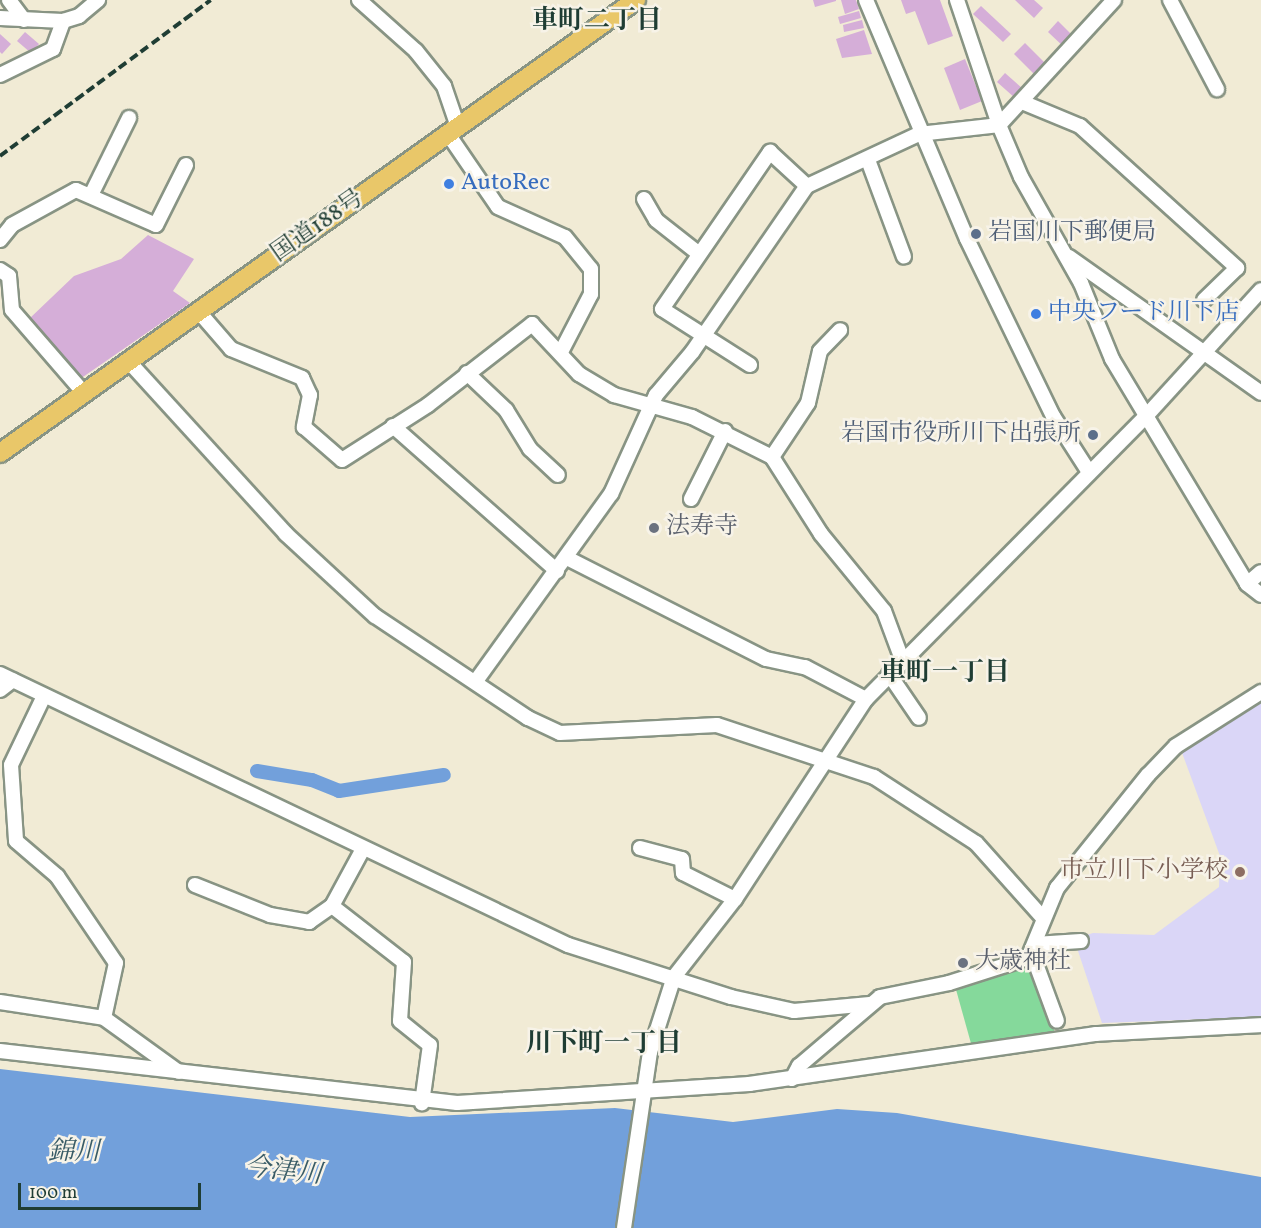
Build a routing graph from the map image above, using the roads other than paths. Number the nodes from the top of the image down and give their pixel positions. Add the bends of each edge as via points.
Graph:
1 (9, 0) edge
2 (98, 0) edge
3 (359, 0) edge
4 (636, 0) edge
5 (866, 0) edge
6 (957, 0) edge
7 (1114, 0) edge
8 (1170, 0) edge
9 (0, 18) edge
10 (24, 20) junction
11 (63, 21) junction
12 (0, 75) edge
13 (1217, 89) dead end
14 (1022, 102) junction
15 (129, 118) dead end
16 (999, 125) junction
17 (453, 130) junction
18 (919, 134) junction
19 (868, 160) junction
20 (186, 165) dead end
21 (807, 186) junction
22 (91, 195) junction
23 (644, 199) dead end
24 (0, 240) edge
25 (698, 253) junction
26 (1067, 255) junction
27 (904, 257) dead end
28 (0, 270) edge
29 (1261, 290) edge
30 (1204, 300) dead end
31 (199, 312) junction
32 (840, 330) dead end
33 (704, 334) junction
34 (562, 351) junction
35 (1204, 352) junction
36 (130, 363) junction
37 (750, 365) dead end
38 (467, 373) junction
39 (84, 393) junction
40 (1261, 393) edge
41 (652, 402) junction
42 (1146, 415) junction
43 (393, 426) junction
44 (724, 432) junction
45 (0, 453) edge
46 (772, 457) junction
47 (1089, 472) junction
48 (558, 475) dead end
49 (691, 499) dead end
50 (567, 558) junction
51 (557, 571) junction
52 (1261, 572) edge
53 (1247, 584) junction
54 (1261, 595) edge
55 (903, 662) junction
56 (889, 674) junction
57 (7, 677) edge
58 (476, 681) junction
59 (0, 690) edge
60 (1261, 692) edge
61 (44, 696) junction
62 (866, 699) junction
63 (919, 718) dead end
64 (823, 761) junction
65 (640, 848) dead end
66 (363, 849) junction
67 (195, 885) dead end
68 (735, 899) junction
69 (332, 906) junction
70 (1042, 918) junction
71 (1080, 941) dead end
72 (1034, 948) junction
73 (674, 977) junction
74 (0, 1002) edge
75 (870, 1004) junction
76 (104, 1018) junction
77 (1057, 1021) dead end
78 (1261, 1025) edge
79 (0, 1051) edge
80 (179, 1071) junction
81 (792, 1079) junction
82 (644, 1097) junction
83 (422, 1102) junction
84 (624, 1228) edge

1 - 10 street
2 - 11 street via 79,16
3 - 17 street via 416,51 444,86
4 - 17 highway, 国道188号
5 - 18 street
6 - 16 street
7 - 14 street
8 - 13 street
9 - 10 street
10 - 11 street
11 - 12 street via 53,49
14 - 16 street
14 - 30 street via 1080,126 1237,268
15 - 22 street
16 - 18 street
16 - 26 street via 1021,177
17 - 31 highway, 国道188号
17 - 34 street via 498,207 565,237 591,268 591,294
18 - 19 street
18 - 47 street via 1053,416
19 - 21 street
19 - 27 street
20 - 22 street via 156,225
21 - 25 street via 770,152
21 - 33 street
22 - 24 street via 76,190 12,225
23 - 25 street via 656,220
25 - 33 street via 662,309
26 - 35 street
26 - 42 street via 1112,360
28 - 39 street via 9,276 12,310
29 - 35 street
31 - 36 highway, 国道188号
31 - 43 street via 231,349 302,378 310,395 304,427 342,460
32 - 46 street via 820,351 808,404
33 - 37 street
33 - 41 street
34 - 38 street via 532,324
34 - 41 street via 579,374 614,395
35 - 40 street
35 - 42 street
36 - 39 highway, 国道188号
36 - 58 street via 286,534 389,627
38 - 43 street
38 - 48 street via 506,410 530,449
39 - 45 highway, 国道188号
41 - 44 street
41 - 50 street via 621,477
42 - 47 street
42 - 53 street
43 - 51 street
44 - 46 street
44 - 49 street
46 - 55 street via 822,534 884,611
47 - 55 street
50 - 51 street
50 - 62 street via 766,659 805,667
51 - 58 street
52 - 53 street
53 - 54 street
55 - 56 street
56 - 62 street
56 - 63 street
57 - 59 street
57 - 61 street
58 - 64 street via 551,731 717,725
60 - 70 street via 1165,756 1057,888
61 - 66 street
61 - 76 street via 11,765 16,841 57,876 116,963
62 - 64 street
64 - 68 street
64 - 70 street via 874,777 918,801 976,843
65 - 68 street via 682,859 683,873
66 - 69 street
66 - 73 street via 568,945
67 - 69 street via 300,922 309,922
68 - 73 street
69 - 83 street via 404,962 400,1020 430,1046
70 - 72 street
71 - 72 street
72 - 75 street via 995,970 880,997
72 - 77 street
73 - 75 street via 794,1011
73 - 82 street via 657,1022
74 - 76 street
75 - 81 street via 799,1066
76 - 80 street
78 - 81 street via 1096,1034
79 - 80 street
80 - 83 street
81 - 82 street
82 - 83 street
82 - 84 street

